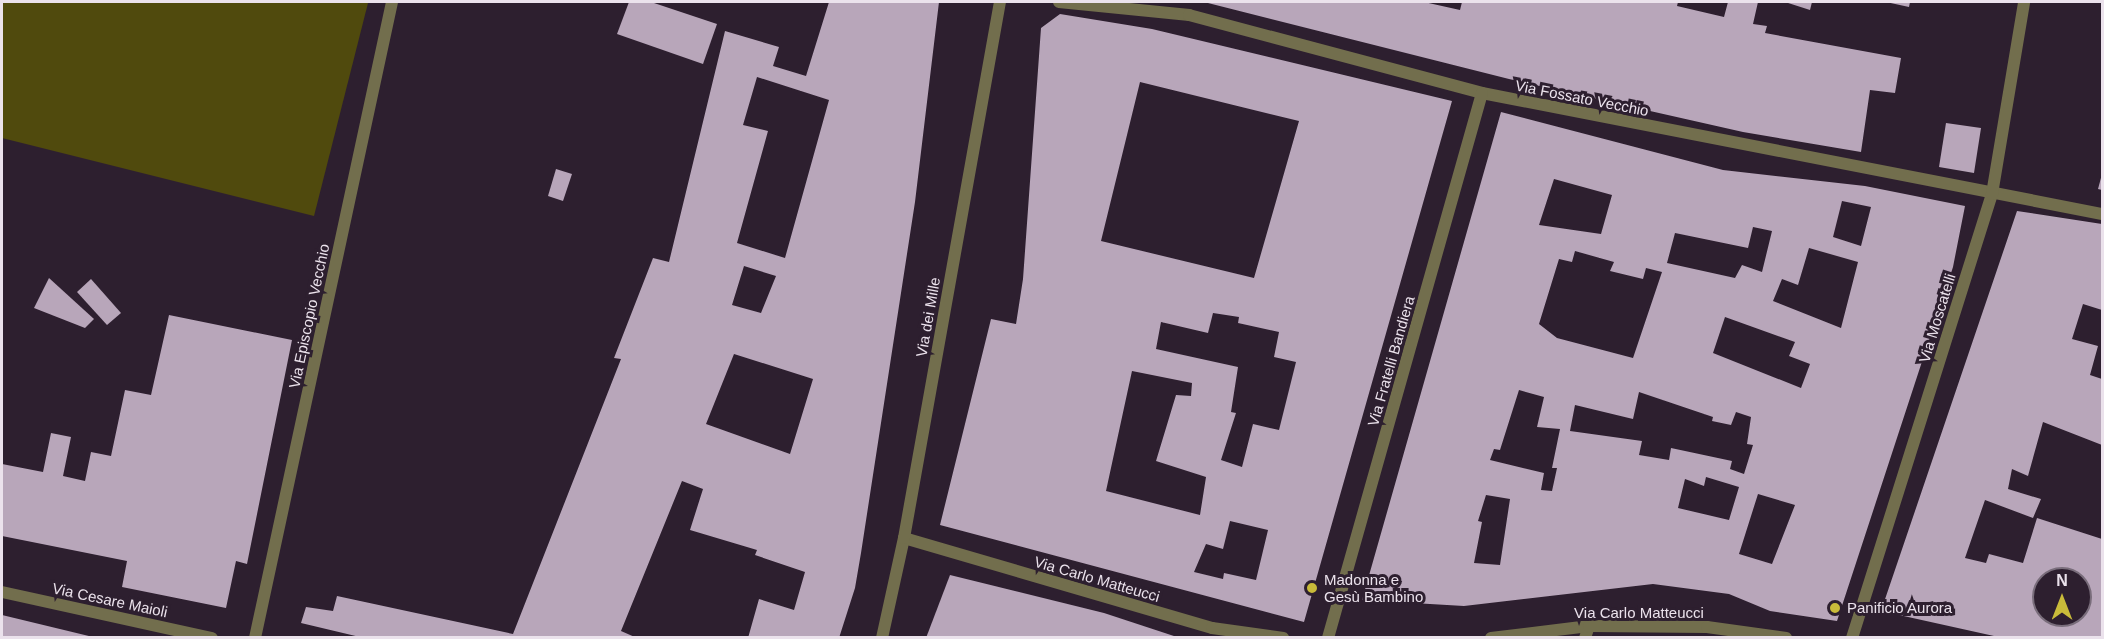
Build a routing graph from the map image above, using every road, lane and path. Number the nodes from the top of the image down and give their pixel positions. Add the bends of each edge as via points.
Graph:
1 (392, 2) edge
2 (1000, 2) edge
3 (1059, 2) edge
4 (2024, 2) edge
5 (1482, 93) junction
6 (1992, 194) junction
7 (2103, 214) edge
8 (904, 538) junction
9 (2, 592) edge
10 (1587, 632) edge
11 (212, 638) edge
12 (255, 638) edge
13 (882, 638) edge
14 (1283, 638) edge
15 (1328, 638) edge
16 (1491, 638) edge
17 (1786, 638) edge
18 (1852, 638) edge

1 - 12 street, Via Episcopio Vecchio
2 - 8 street, Via dei Mille
3 - 5 street, Via Fossato Vecchio via 1189,15
4 - 6 street, Via Moscatelli
5 - 6 street, Via Fossato Vecchio
5 - 15 street, Via Fratelli Bandiera
6 - 7 street, Via Fossato Vecchio
6 - 18 street, Via Moscatelli
8 - 13 street, Via dei Mille
8 - 14 street, Via Carlo Matteucci via 1212,628
9 - 11 street, Via Cesare Maioli
10 - 16 street, Via Carlo Matteucci
10 - 17 street, Via Carlo Matteucci via 1707,627

